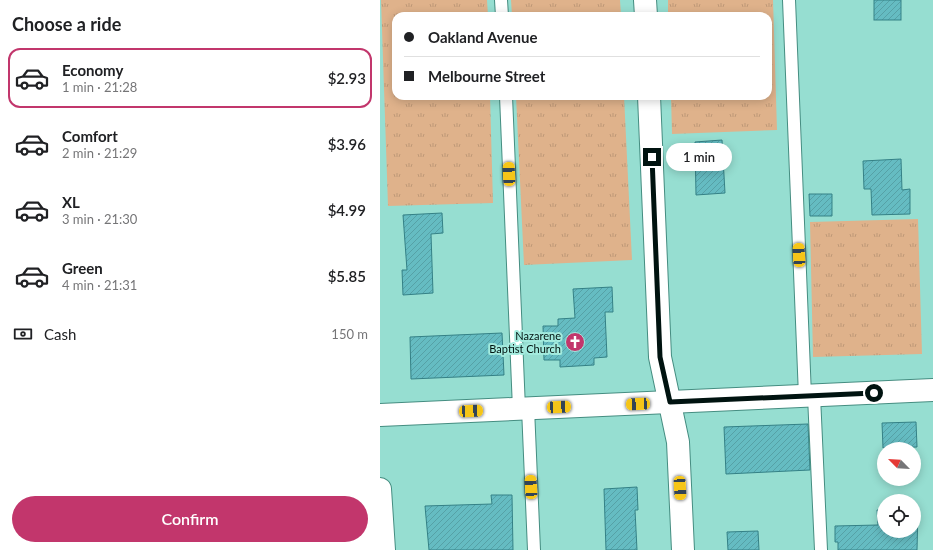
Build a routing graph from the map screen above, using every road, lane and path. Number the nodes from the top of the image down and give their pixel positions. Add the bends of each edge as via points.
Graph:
1 (501, 0) edge
2 (645, 0) edge
3 (789, 0) edge
4 (502, 12) edge
5 (646, 12) edge
6 (506, 100) edge
7 (649, 100) edge
8 (933, 390) edge
9 (810, 396) junction
10 (670, 402) junction
11 (523, 409) junction
12 (380, 415) edge
13 (380, 489) edge
14 (384, 550) edge
15 (534, 550) edge
16 (683, 550) edge
17 (821, 550) edge

1 - 4 lane
2 - 5 street
3 - 9 lane
6 - 11 lane
7 - 10 street via 660,357
8 - 9 street
9 - 10 street
9 - 17 lane
10 - 11 street
10 - 16 street via 678,442
11 - 12 street
11 - 15 lane
13 - 14 street

